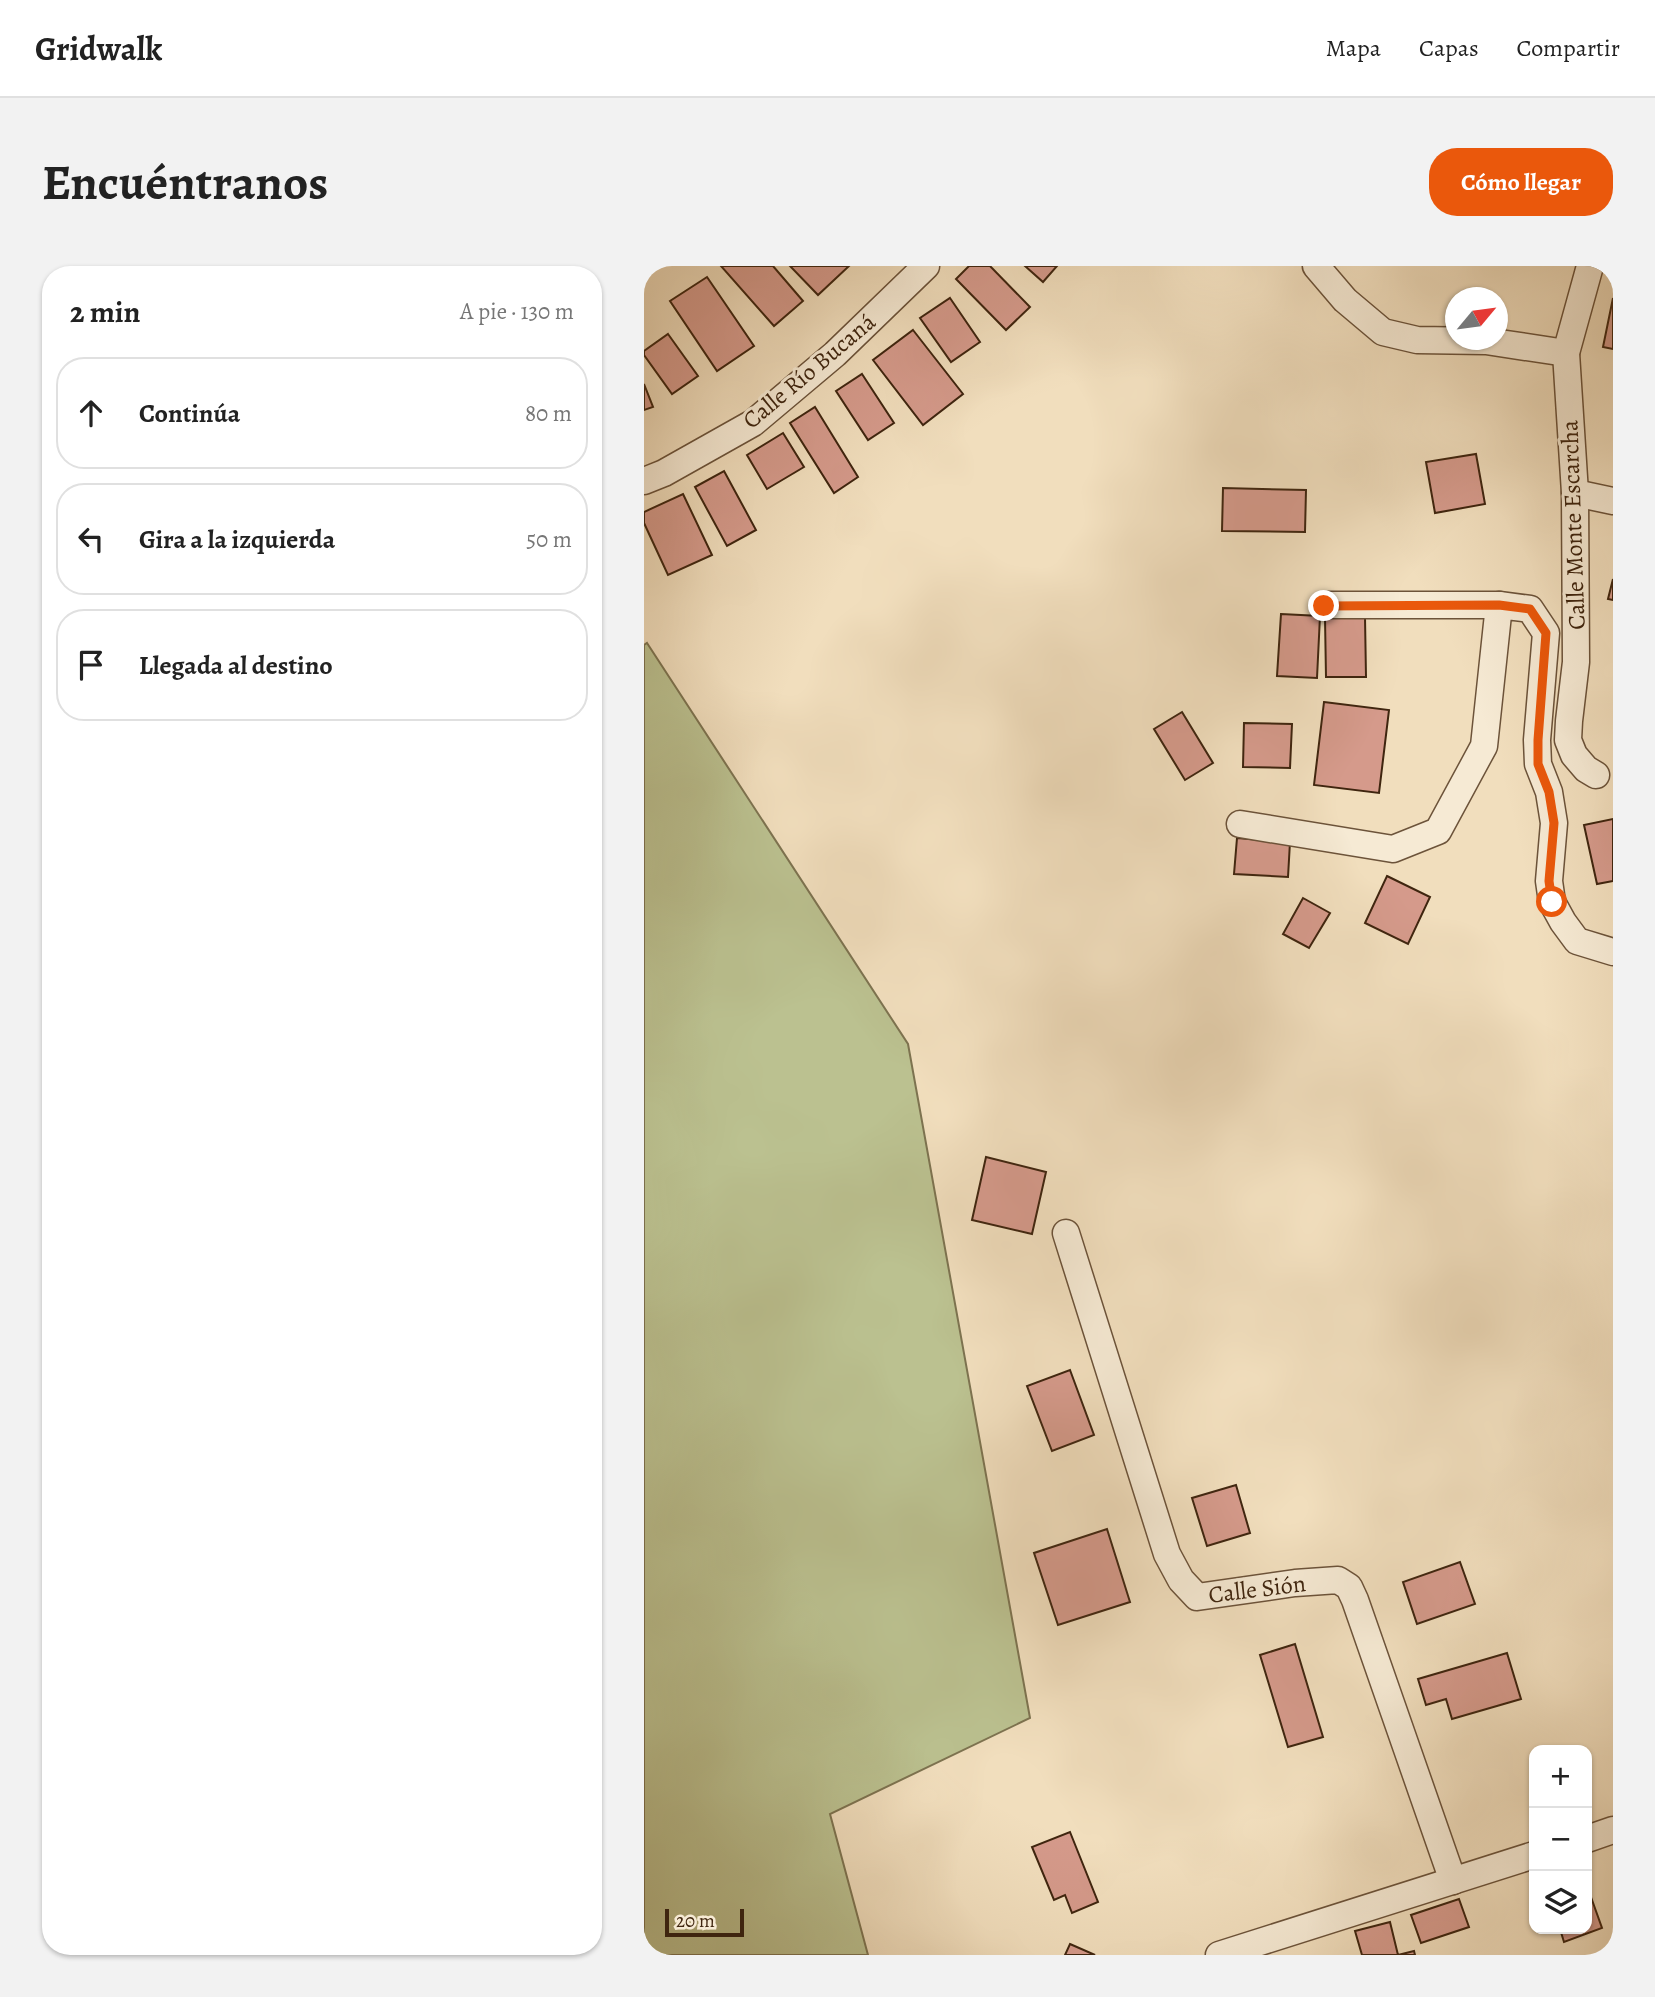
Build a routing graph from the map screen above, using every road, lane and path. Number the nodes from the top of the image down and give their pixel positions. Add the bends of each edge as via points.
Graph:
1 (926, 266) edge
2 (1317, 266) edge
3 (1590, 266) edge
4 (1566, 352) junction
5 (644, 481) edge
6 (1576, 493) junction
7 (1613, 500) edge
8 (1499, 605) junction
9 (1324, 606) dead end
10 (1596, 775) dead end
11 (1240, 824) dead end
12 (1613, 952) edge
13 (1066, 1233) dead end
14 (1613, 1830) edge
15 (1592, 1837) edge
16 (1529, 1857) edge
17 (1453, 1881) junction
18 (1219, 1955) edge

1 - 5 street, Calle Río Bucaná via 835,355 753,424
2 - 4 street via 1345,300 1383,332 1417,340 1486,341
3 - 4 street, Calle Monte Escarcha
4 - 6 street, Calle Monte Escarcha
6 - 7 street
6 - 10 street, Calle Monte Escarcha via 1576,662 1569,740 1574,755
8 - 9 street
8 - 11 street via 1484,746 1438,831 1393,849
8 - 12 street via 1530,609 1546,633 1538,764 1554,823 1549,881 1552,902 1577,941
13 - 17 street, Calle Sión via 1167,1554 1181,1580 1197,1597 1338,1580 1349,1587
14 - 15 street
16 - 17 street
17 - 18 street

